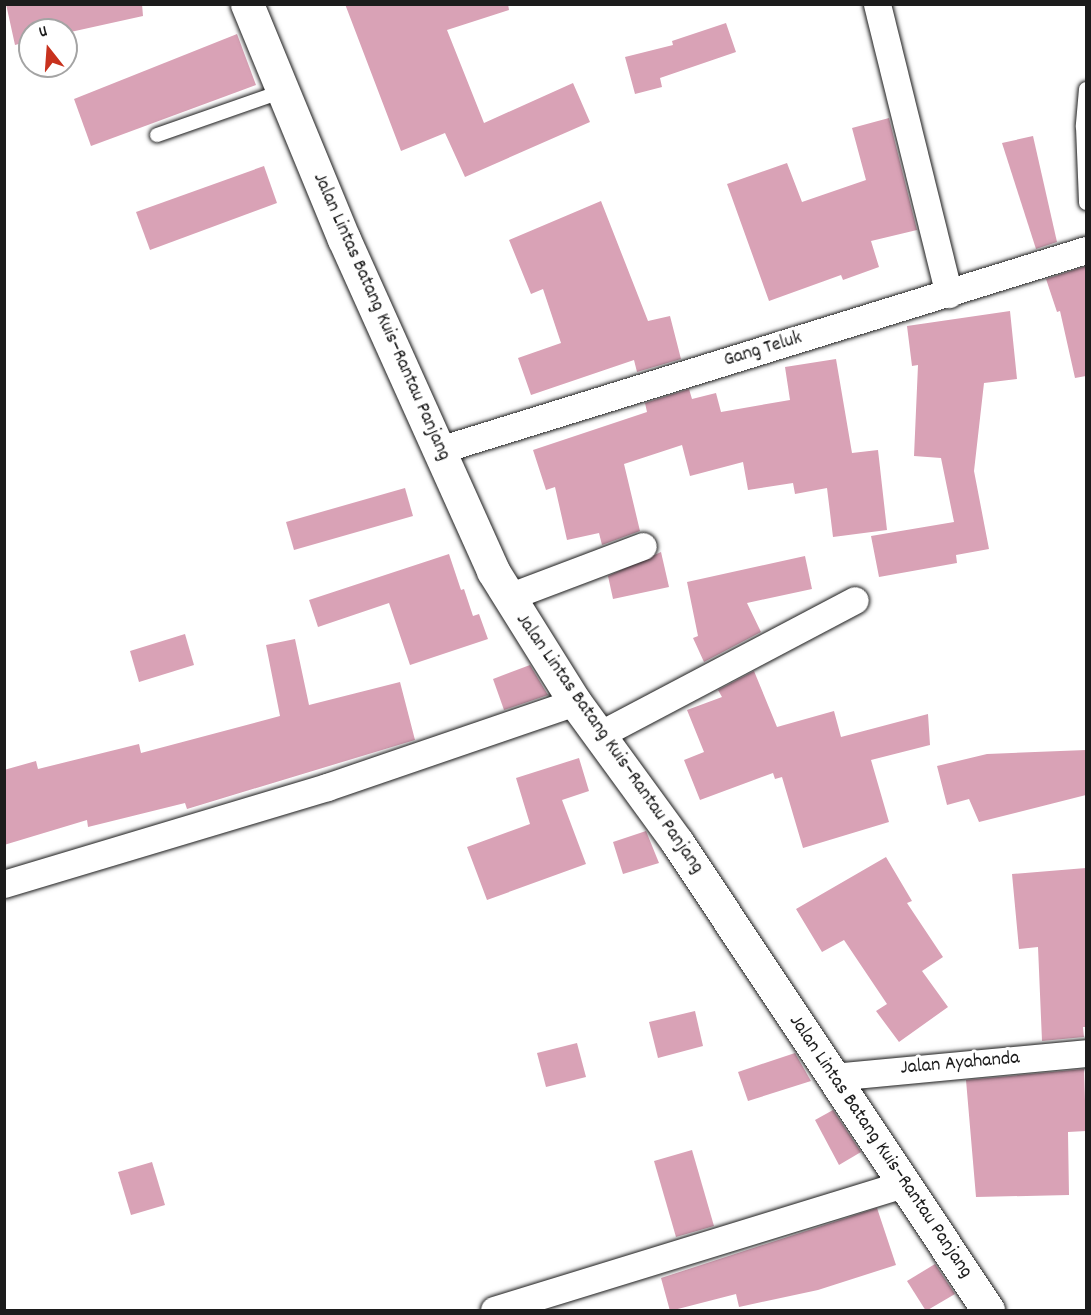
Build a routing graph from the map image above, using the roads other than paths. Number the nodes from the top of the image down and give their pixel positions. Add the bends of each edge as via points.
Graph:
1 (247, 4) edge
2 (877, 4) edge
3 (285, 90) junction
4 (1086, 90) edge
5 (157, 135) dead end
6 (1086, 203) edge
7 (1086, 250) edge
8 (949, 294) junction
9 (439, 450) junction
10 (644, 546) dead end
11 (508, 597) junction
12 (855, 600) dead end
13 (575, 702) junction
14 (599, 735) junction
15 (4, 884) edge
16 (1086, 1053) edge
17 (833, 1077) junction
18 (903, 1184) junction
19 (494, 1311) edge
20 (988, 1311) edge

1 - 3 main road, Jalan Lintas Batang Kuis–Rantau Panjang
2 - 8 street
3 - 5 lane
3 - 9 main road, Jalan Lintas Batang Kuis–Rantau Panjang via 349,250
4 - 6 lane
7 - 8 street, Gang Teluk
8 - 9 street, Gang Teluk
9 - 11 main road, Jalan Lintas Batang Kuis–Rantau Panjang
10 - 11 street
11 - 13 main road, Jalan Lintas Batang Kuis–Rantau Panjang
12 - 14 street
13 - 14 main road, Jalan Lintas Batang Kuis–Rantau Panjang
13 - 15 street via 327,787
14 - 17 main road, Jalan Lintas Batang Kuis–Rantau Panjang via 677,842
16 - 17 street, Jalan Ayahanda
17 - 18 main road, Jalan Lintas Batang Kuis–Rantau Panjang
18 - 19 street
18 - 20 main road, Jalan Lintas Batang Kuis–Rantau Panjang

